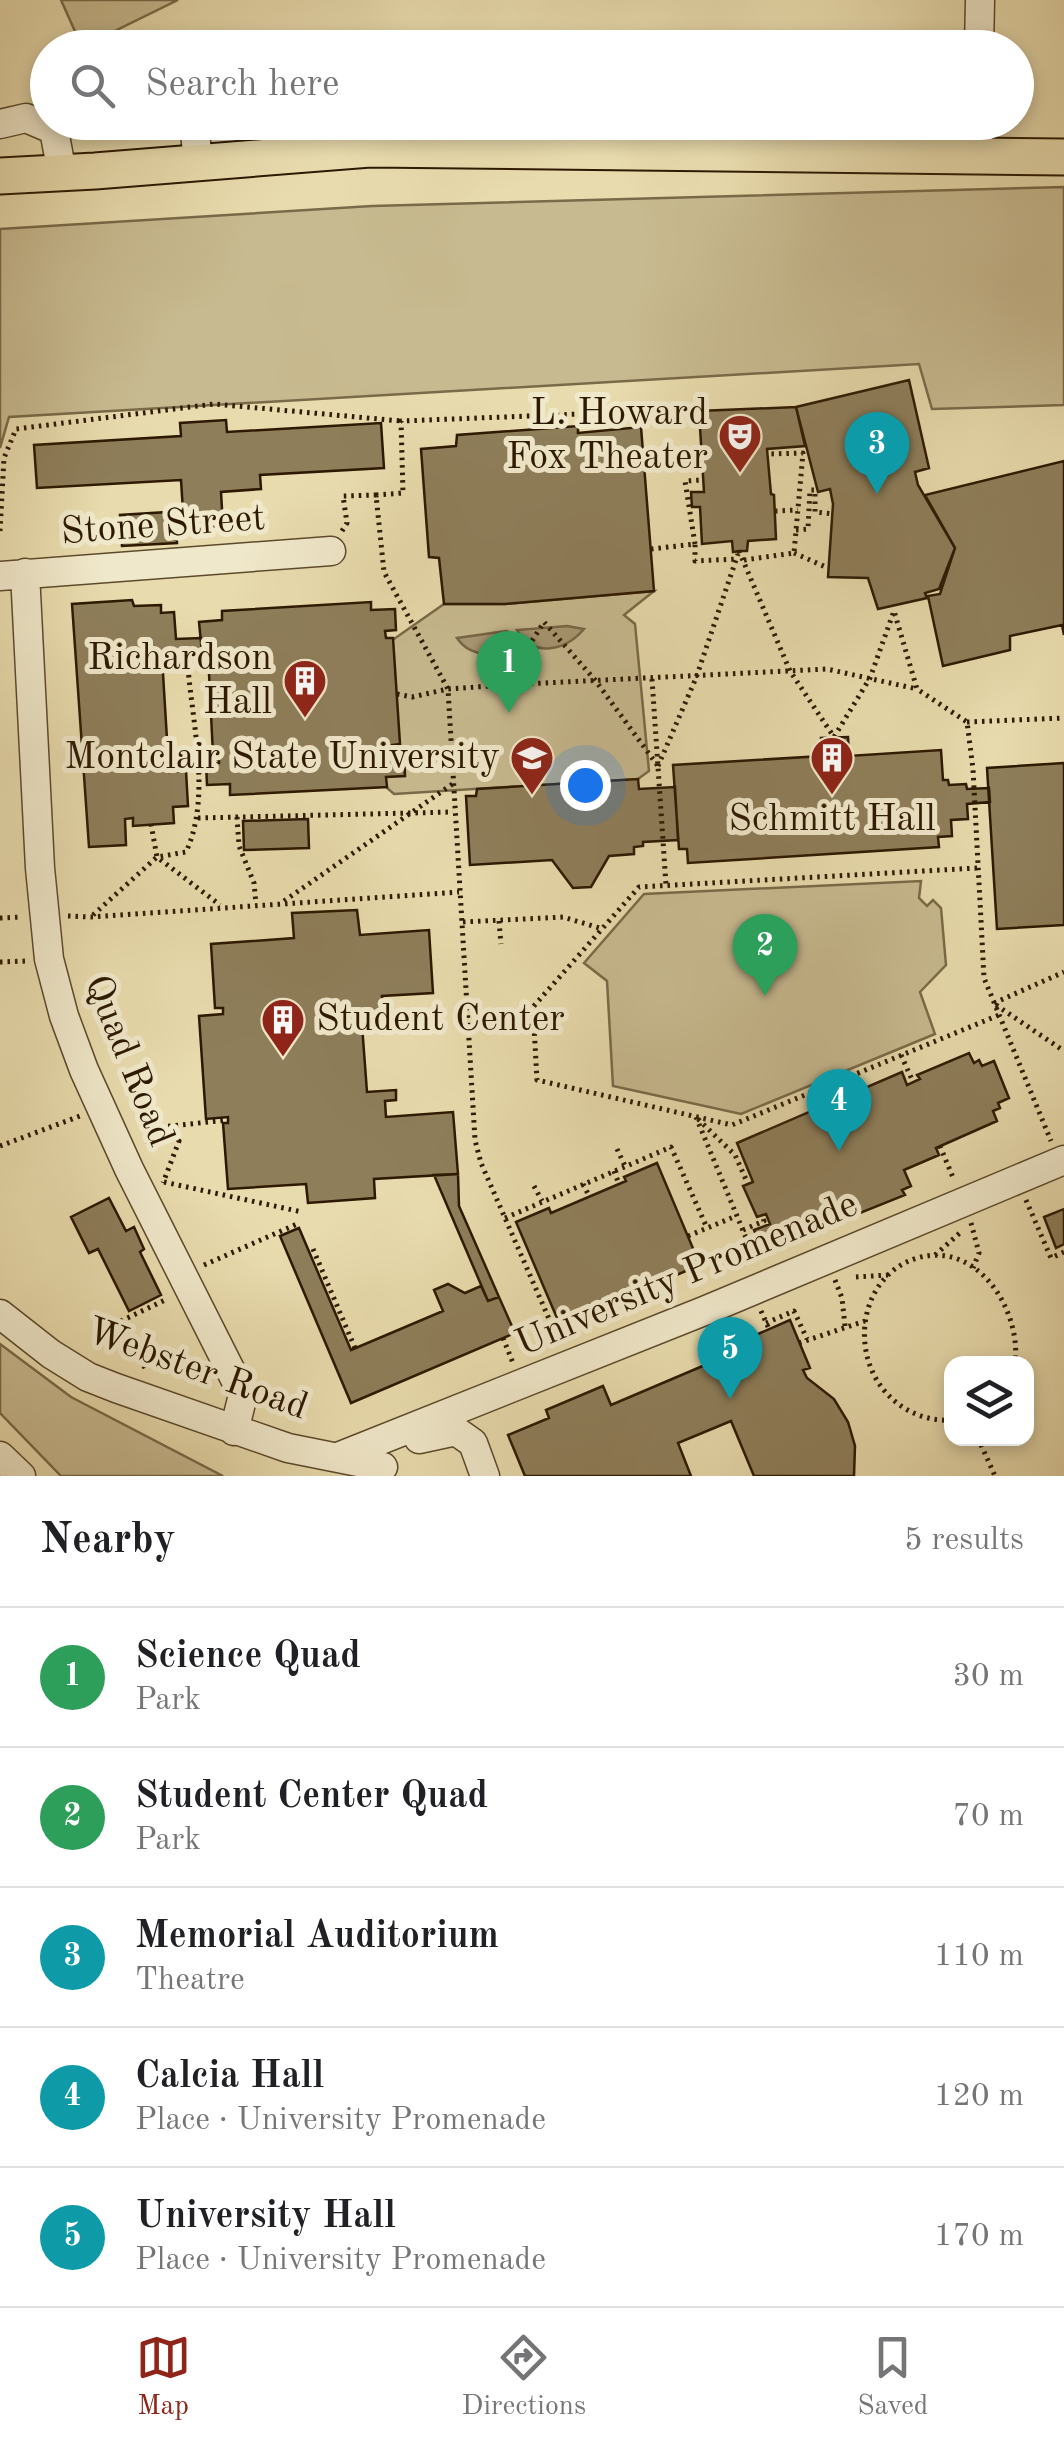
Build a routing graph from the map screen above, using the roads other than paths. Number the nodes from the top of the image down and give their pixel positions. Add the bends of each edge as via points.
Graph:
1 (980, 0) edge
2 (979, 30) edge
3 (30, 120) edge
4 (0, 124) edge
5 (56, 140) edge
6 (196, 140) edge
7 (343, 140) edge
8 (983, 140) edge
9 (1064, 157) edge
10 (198, 163) junction
11 (62, 173) junction
12 (0, 176) edge
13 (331, 551) dead end
14 (13, 574) edge
15 (1062, 1161) edge
16 (0, 1314) edge
17 (491, 1396) junction
18 (234, 1431) junction
19 (473, 1443) junction
20 (0, 1456) edge
21 (338, 1457) junction
22 (387, 1471) edge
23 (21, 1476) edge
24 (485, 1476) edge

1 - 2 street
3 - 4 street
5 - 11 street
6 - 10 street
7 - 10 main road
8 - 9 main road
10 - 11 main road
11 - 12 main road
13 - 14 street, Stone Street
14 - 18 street, Quad Road via 49,959 84,1070 243,1395
15 - 17 street, University Promenade via 967,1213 827,1270 765,1284
16 - 18 street, Webster Road via 88,1377
17 - 19 street
17 - 21 street, University Promenade
18 - 21 street, Webster Road
19 - 22 street, Webster Road via 456,1431 428,1436 399,1446
19 - 24 street
20 - 23 street
21 - 22 street, Webster Road

